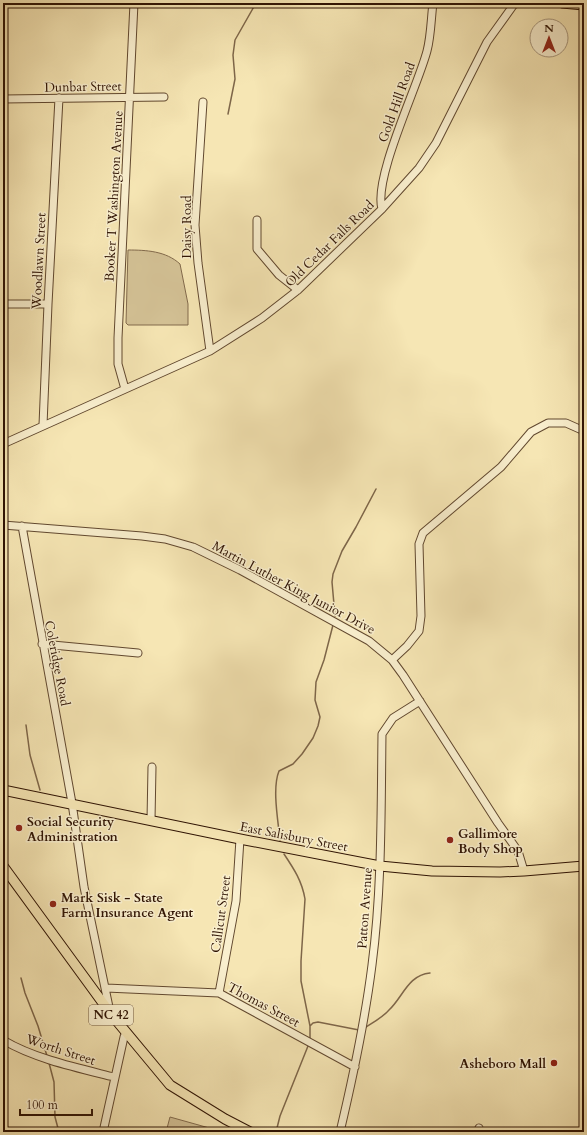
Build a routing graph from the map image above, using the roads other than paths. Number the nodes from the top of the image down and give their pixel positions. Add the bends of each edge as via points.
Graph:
1 (134, 3) edge
2 (433, 3) edge
3 (515, 3) edge
4 (562, 3) edge
5 (584, 6) edge
6 (130, 97) junction
7 (164, 97) dead end
8 (59, 98) junction
9 (3, 99) edge
10 (203, 102) dead end
11 (382, 209) junction
12 (256, 220) dead end
13 (298, 290) junction
14 (3, 304) edge
15 (48, 304) junction
16 (210, 351) junction
17 (125, 389) junction
18 (43, 425) junction
19 (584, 431) edge
20 (3, 444) edge
21 (3, 525) edge
22 (22, 526) junction
23 (42, 644) junction
24 (138, 653) dead end
25 (392, 660) junction
26 (420, 701) junction
27 (152, 767) dead end
28 (3, 790) edge
29 (72, 803) junction
30 (151, 820) junction
31 (240, 839) junction
32 (3, 866) edge
33 (380, 866) junction
34 (584, 866) edge
35 (524, 871) junction
36 (106, 988) junction
37 (219, 993) junction
38 (98, 996) junction
39 (111, 1014) junction
40 (126, 1032) junction
41 (3, 1040) edge
42 (355, 1067) junction
43 (114, 1077) junction
44 (3, 1130) edge
45 (11, 1132) edge
46 (103, 1132) edge
47 (250, 1132) edge
48 (340, 1132) edge

1 - 6 street, Booker T Washington Avenue
2 - 11 street, Gold Hill Road via 428,50 389,158 383,179 380,201
3 - 11 street, Old Cedar Falls Road via 487,42 436,143 419,168
4 - 5 main road
6 - 7 street, Dunbar Street
6 - 8 street, Dunbar Street
6 - 17 street, Booker T Washington Avenue via 118,338 118,364
8 - 9 street, Dunbar Street
8 - 15 street, Woodlawn Street
10 - 16 street, Daisy Road via 195,225
11 - 13 street, Old Cedar Falls Road
12 - 13 street via 257,249 279,275
13 - 16 street, Old Cedar Falls Road via 262,318
14 - 15 street
15 - 18 street, Woodlawn Street
16 - 17 street, Old Cedar Falls Road
17 - 18 street, Old Cedar Falls Road
18 - 20 street, Old Cedar Falls Road
19 - 25 street via 566,423 548,423 531,432 501,468 423,532 419,544 419,631
21 - 22 street, Martin Luther King Junior Drive
22 - 23 street, Coleridge Road
22 - 25 street, Martin Luther King Junior Drive via 148,536 192,547 353,631 377,646
23 - 24 street
23 - 29 street, Coleridge Road
25 - 26 street, Martin Luther King Junior Drive
26 - 33 street, Patton Avenue via 394,718 382,734
26 - 35 street, Martin Luther King Junior Drive via 518,851
27 - 30 street
28 - 29 main road, East Salisbury Street
29 - 30 main road, East Salisbury Street
29 - 36 street, Coleridge Road via 84,887
30 - 31 main road, East Salisbury Street
31 - 33 main road, East Salisbury Street
31 - 37 street, Callicut Street via 236,901
32 - 38 main road, NC 42
33 - 35 main road, East Salisbury Street via 432,871
33 - 42 street, Patton Avenue via 372,964
34 - 35 main road, East Salisbury Street
36 - 37 street, Thomas Street
36 - 38 street
36 - 39 street, Coleridge Road
37 - 42 street, Thomas Street
38 - 39 main road, NC 42
39 - 40 main road, NC 42
40 - 43 street
40 - 47 main road, NC 42 via 170,1085
41 - 43 street, Worth Street via 41,1056
42 - 48 street, Patton Avenue
43 - 46 street
44 - 45 street

